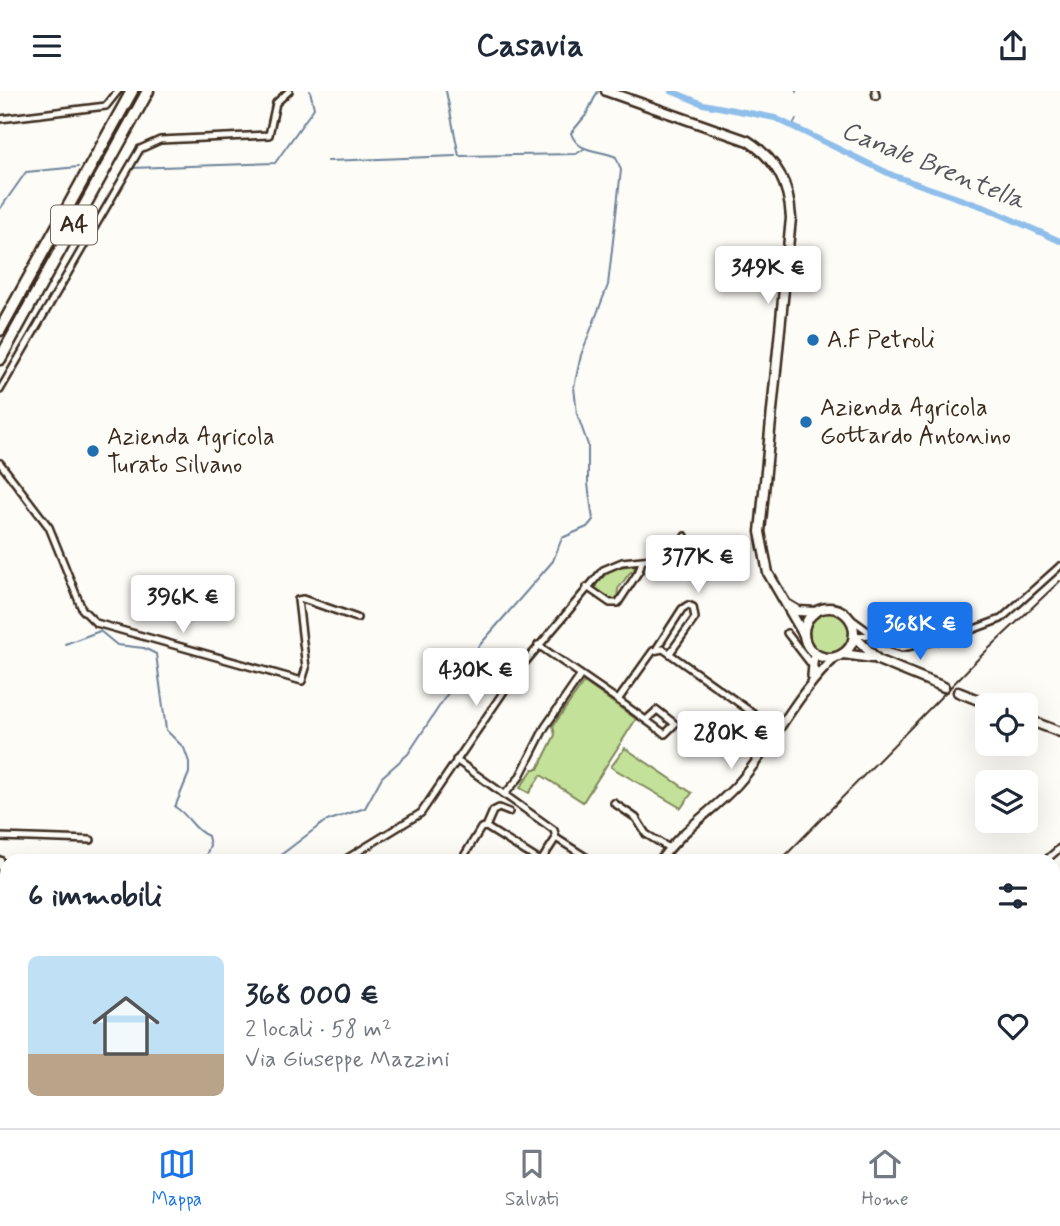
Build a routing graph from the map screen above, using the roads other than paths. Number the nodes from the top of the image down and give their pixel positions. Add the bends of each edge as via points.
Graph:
1 (117, 91) edge
2 (132, 91) edge
3 (148, 91) edge
4 (289, 91) edge
5 (608, 92) edge
6 (0, 119) edge
7 (0, 330) edge
8 (0, 359) edge
9 (0, 390) edge
10 (0, 463) edge
11 (685, 535) dead end
12 (642, 561) junction
13 (1060, 566) edge
14 (587, 587) junction
15 (783, 601) junction
16 (817, 612) junction
17 (843, 613) junction
18 (358, 618) dead end
19 (787, 633) dead end
20 (804, 635) junction
21 (873, 635) junction
22 (854, 636) junction
23 (538, 645) junction
24 (657, 647) junction
25 (864, 647) junction
26 (670, 653) junction
27 (814, 653) junction
28 (839, 655) junction
29 (878, 660) junction
30 (816, 671) junction
31 (581, 675) junction
32 (944, 687) dead end
33 (958, 692) dead end
34 (975, 699) edge
35 (618, 700) junction
36 (646, 720) junction
37 (1038, 724) edge
38 (778, 731) junction
39 (1060, 732) edge
40 (456, 760) junction
41 (504, 795) junction
42 (614, 803) dead end
43 (509, 812) dead end
44 (486, 827) junction
45 (0, 837) edge
46 (556, 838) junction
47 (91, 840) dead end
48 (669, 848) junction
49 (359, 854) edge
50 (465, 854) edge
51 (529, 854) edge
52 (545, 854) edge
53 (581, 854) edge
54 (665, 854) edge

1 - 6 street via 107,106
2 - 7 highway, A4
3 - 8 highway, A4
4 - 9 street via 276,103 269,135 151,141 140,149
5 - 15 main road via 748,141 776,166 786,183 791,218 760,532 768,573
10 - 18 street via 49,527 82,609 96,623 298,681 306,677 306,667 298,600
11 - 12 street via 687,552 683,556
12 - 14 street via 610,565
12 - 14 street via 618,603 610,603
13 - 21 street via 1010,612 983,627 902,648
14 - 23 street
15 - 16 main road via 798,611
15 - 20 main road
16 - 17 main road via 831,608
16 - 20 main road via 807,621
17 - 21 street
17 - 22 main road via 852,623
19 - 30 street
20 - 27 main road
21 - 22 street
21 - 25 street via 865,638
22 - 25 main road
22 - 28 main road
23 - 31 street
23 - 40 street
24 - 26 street
24 - 26 street via 682,610 693,607 695,618
24 - 35 street
25 - 29 main road
26 - 38 street
27 - 28 main road
27 - 30 street
28 - 29 main road
28 - 30 street
29 - 32 main road
30 - 38 street
31 - 35 street
31 - 41 street
33 - 34 main road
35 - 36 street
36 - 36 street via 657,710 674,722 674,728 666,734
37 - 39 main road
38 - 48 street via 739,783
40 - 41 street
40 - 49 street via 421,813
41 - 46 street via 554,830
42 - 48 street via 636,818 646,834
43 - 44 street via 494,811
44 - 50 street
44 - 51 street
45 - 47 street
46 - 52 street
46 - 53 street
48 - 54 street

